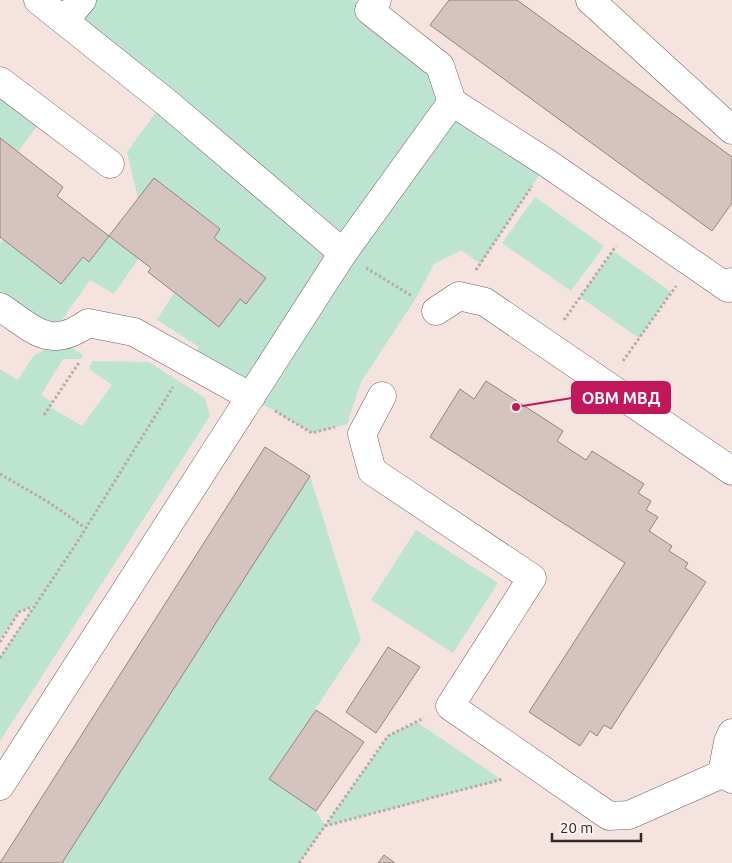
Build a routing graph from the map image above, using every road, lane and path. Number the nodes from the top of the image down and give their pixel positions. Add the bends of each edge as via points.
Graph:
1 (38, 0) edge
2 (377, 0) edge
3 (590, 0) edge
4 (74, 10) edge
5 (0, 81) edge
6 (452, 102) junction
7 (732, 130) edge
8 (547, 163) junction
9 (110, 164) dead end
10 (633, 222) junction
11 (343, 253) junction
12 (692, 263) junction
13 (732, 282) edge
14 (460, 296) junction
15 (426, 304) joint
16 (0, 307) edge
17 (77, 331) junction
18 (548, 344) junction
19 (189, 361) junction
20 (606, 386) junction
21 (382, 396) dead end
22 (251, 397) junction
23 (44, 415) dead end
24 (339, 426) dead end
25 (732, 471) edge
26 (0, 474) edge
27 (84, 527) junction
28 (33, 606) junction
29 (0, 642) edge
30 (0, 658) edge
31 (450, 706) junction
32 (732, 733) edge
33 (542, 769) junction
34 (727, 776) edge
35 (0, 786) edge
36 (325, 826) junction
37 (299, 863) edge

1 - 4 lane
2 - 6 lane via 369,10 440,66
3 - 7 lane
4 - 11 lane via 167,103
5 - 9 lane
6 - 8 lane
6 - 11 lane
8 - 10 lane
8 - 14 path
10 - 12 lane
10 - 18 path
11 - 15 path
11 - 22 lane
12 - 13 lane via 728,288
12 - 20 path
14 - 15 lane
14 - 18 lane via 485,302
16 - 17 lane via 45,337 55,338
17 - 19 lane via 88,323 134,332
17 - 23 path via 84,355
18 - 20 lane
19 - 22 lane
19 - 27 path
20 - 25 lane
21 - 31 lane via 362,434 372,471 532,578
22 - 24 path via 312,433
22 - 35 lane
26 - 27 path
27 - 28 path
28 - 29 path via 19,612
28 - 30 path
31 - 33 lane
31 - 36 path via 388,736
32 - 34 lane via 728,742
33 - 34 lane via 609,816 629,815
33 - 36 path
36 - 37 path

